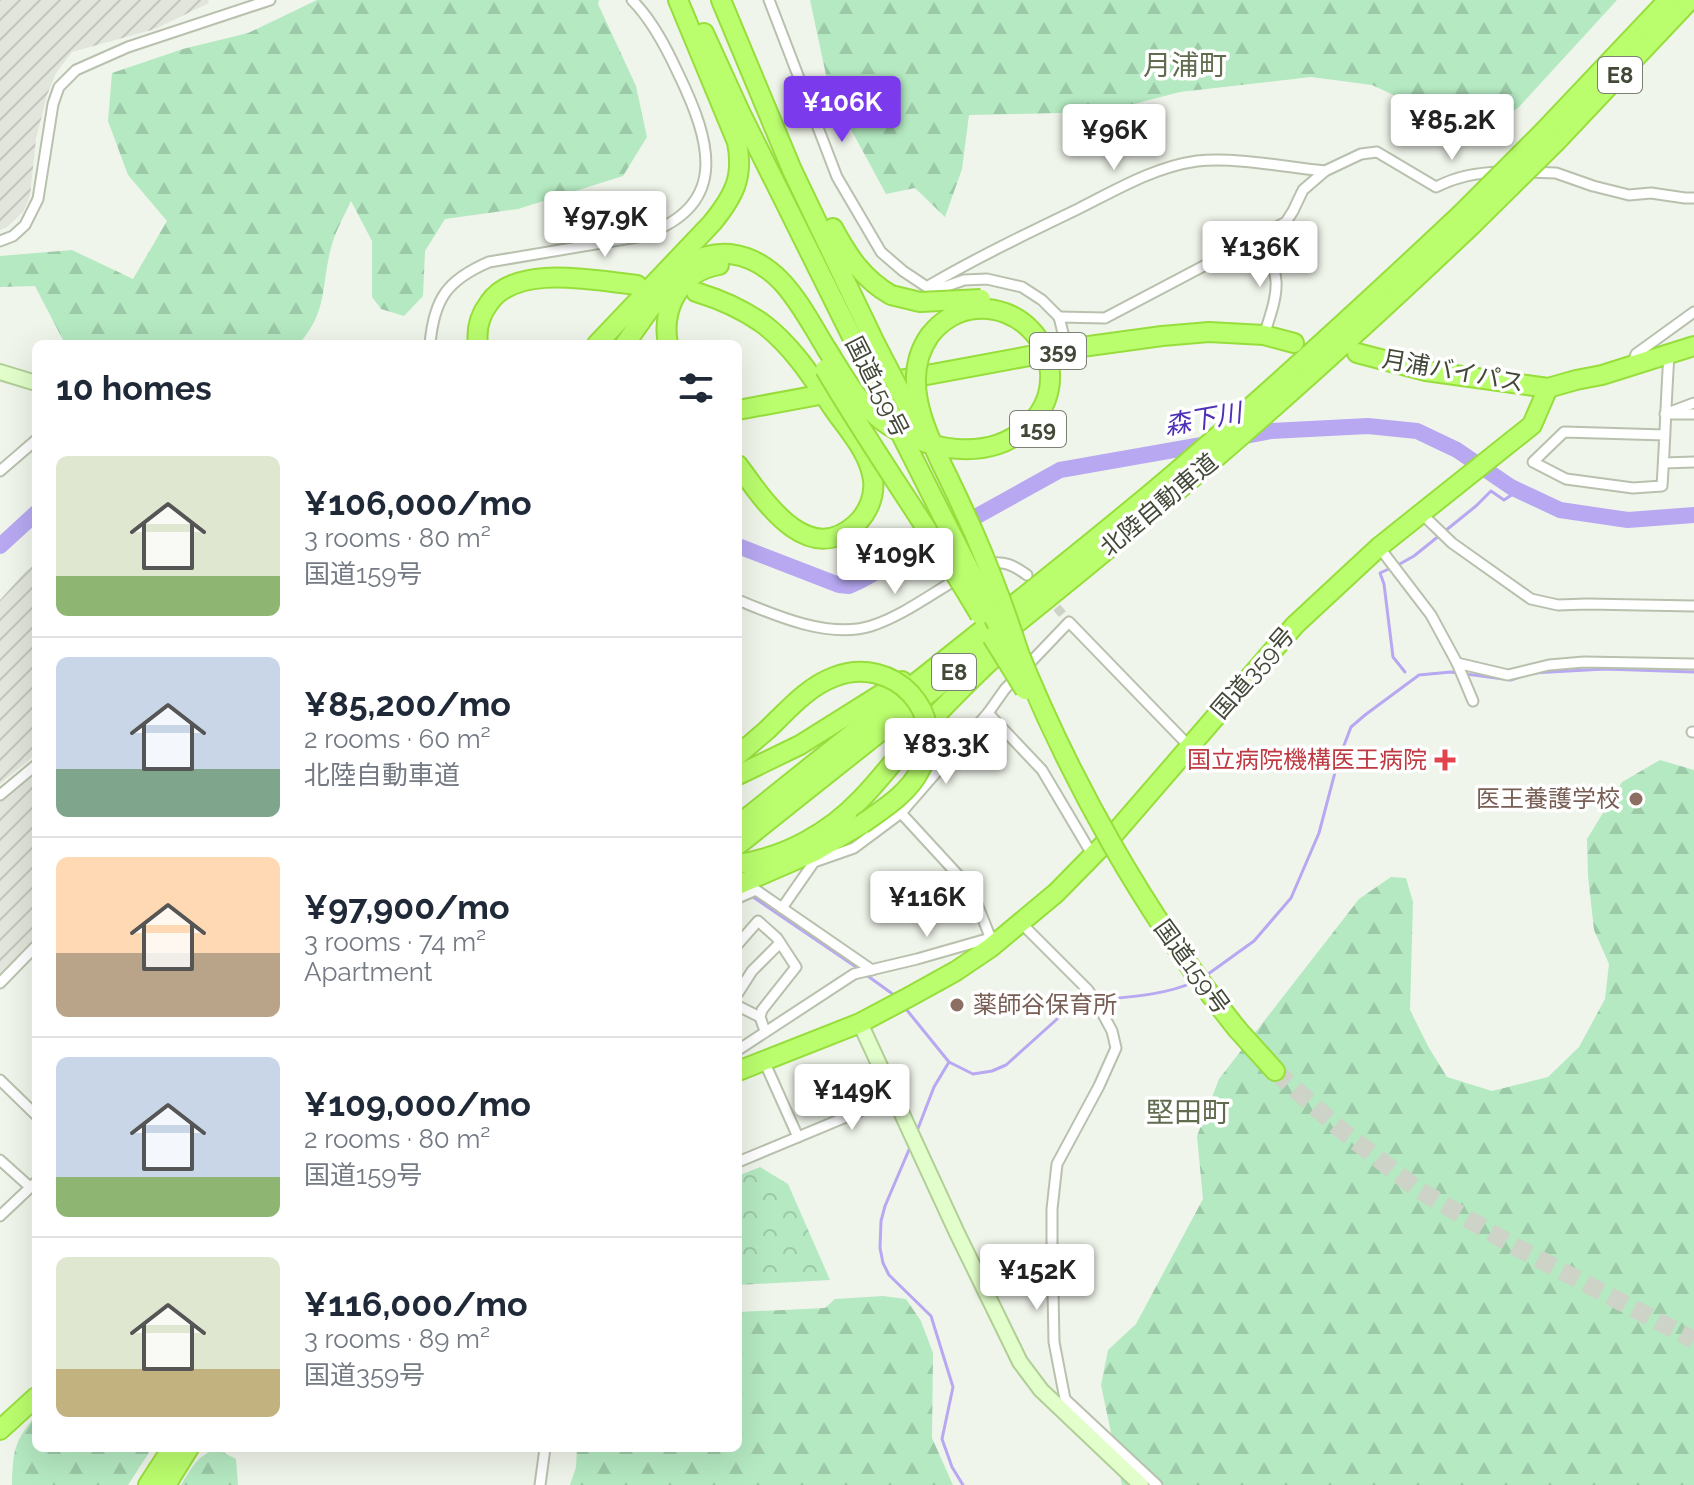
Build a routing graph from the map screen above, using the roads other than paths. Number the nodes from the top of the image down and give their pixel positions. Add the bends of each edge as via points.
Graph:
1 (270, 0) edge
2 (632, 0) edge
3 (678, 0) edge
4 (689, 0) edge
5 (721, 0) edge
6 (769, 0) edge
7 (1681, 2) edge
8 (752, 78) junction
9 (1325, 171) junction
10 (1694, 198) edge
11 (1253, 240) junction
12 (0, 241) edge
13 (712, 266) junction
14 (669, 276) junction
15 (927, 287) junction
16 (637, 293) junction
17 (695, 296) dead end
18 (1694, 312) edge
19 (1059, 317) junction
20 (1264, 335) junction
21 (431, 340) edge
22 (478, 340) edge
23 (488, 340) edge
24 (600, 340) edge
25 (616, 340) edge
26 (617, 340) edge
27 (617, 340) edge
28 (668, 340) edge
29 (1294, 343) dead end
30 (1694, 346) edge
31 (867, 347) junction
32 (1067, 349) junction
33 (821, 350) junction
34 (1357, 353) dead end
35 (1669, 355) junction
36 (1632, 367) junction
37 (0, 372) edge
38 (32, 382) edge
39 (1548, 388) junction
40 (818, 395) junction
41 (1694, 403) edge
42 (742, 409) edge
43 (1665, 414) junction
44 (1694, 414) edge
45 (1665, 435) junction
46 (32, 443) edge
47 (742, 457) edge
48 (1694, 462) edge
49 (1664, 463) junction
50 (742, 470) edge
51 (0, 471) edge
52 (1160, 495) junction
53 (1127, 512) junction
54 (1422, 514) junction
55 (1379, 547) junction
56 (1027, 575) dead end
57 (742, 602) edge
58 (1694, 606) edge
59 (1019, 653) junction
60 (1694, 664) edge
61 (1458, 666) junction
62 (1473, 701) dead end
63 (988, 713) junction
64 (1054, 736) junction
65 (1190, 747) junction
66 (742, 752) edge
67 (32, 768) edge
68 (1073, 771) junction
69 (742, 773) edge
70 (0, 795) edge
71 (901, 813) junction
72 (742, 822) edge
73 (742, 842) edge
74 (1093, 856) junction
75 (742, 863) edge
76 (742, 883) edge
77 (742, 896) edge
78 (782, 908) junction
79 (1020, 922) junction
80 (742, 939) edge
81 (991, 939) junction
82 (780, 943) junction
83 (32, 950) edge
84 (865, 971) junction
85 (0, 983) edge
86 (742, 987) edge
87 (742, 1008) edge
88 (760, 1017) junction
89 (860, 1023) junction
90 (765, 1031) junction
91 (742, 1047) edge
92 (764, 1061) junction
93 (742, 1069) edge
94 (1275, 1071) tunnel mouth
95 (0, 1080) edge
96 (894, 1097) junction
97 (32, 1111) edge
98 (798, 1137) junction
99 (0, 1160) edge
100 (742, 1160) edge
101 (32, 1183) edge
102 (32, 1185) edge
103 (0, 1216) edge
104 (32, 1401) edge
105 (0, 1430) edge
106 (169, 1452) edge
107 (187, 1452) edge
108 (544, 1452) edge
109 (148, 1485) edge
110 (166, 1485) edge
111 (540, 1485) edge
112 (1141, 1485) edge
113 (1157, 1485) edge

1 - 12 street via 76,70 59,87 53,104 38,199 25,225
2 - 21 street via 664,44 695,107 707,156 699,193 676,221 653,232 473,269 440,300
3 - 16 highway, 159 via 737,142 739,172 721,212
4 - 31 highway, 国道159号 / 159 via 741,114
5 - 8 highway, 国道159号 / 159
6 - 15 street via 837,177 881,252
7 - 52 highway, 北陸自動車道 / E8, bridge via 1381,311
8 - 31 highway, 国道159号 / 159
8 - 33 highway, 159, bridge via 852,261 868,280 891,295 920,302 997,300 1030,316 1053,345 1060,369 1058,392 1041,426 1020,444 964,459 936,456 884,433 860,414
9 - 10 street via 1377,152 1436,187 1476,173 1515,171 1556,173 1629,195
9 - 11 street via 1303,190 1286,222
9 - 15 street via 1253,161 1174,165
11 - 19 street via 1105,318
11 - 20 street via 1275,269 1276,290
13 - 26 highway via 672,287
13 - 28 highway via 689,278 674,295 667,315
13 - 33 highway, 159 via 746,269 767,282
14 - 16 highway, 159
14 - 27 highway
14 - 33 highway, 159 via 711,255 755,261 788,288
15 - 19 street via 987,279 1022,287
16 - 22 highway via 549,277 518,281 487,305
16 - 23 highway via 551,285 518,290 493,313
16 - 24 highway, 159
16 - 25 highway
17 - 40 highway via 738,308 772,331
18 - 36 street via 1636,354
19 - 32 street
20 - 29 highway, 359
20 - 32 highway, 359 via 1209,332
30 - 35 highway
31 - 59 highway, 国道159号 / 159, bridge via 972,539
31 - 64 highway, 国道159号 / 159, bridge
32 - 40 highway, 359
33 - 59 highway, 159, bridge via 882,421 931,445 944,447 969,449 1005,442 1041,410 1050,380 1040,342 1016,318 972,309 933,331 916,373 928,435 934,447 975,536
33 - 64 highway, 159, bridge via 847,406
34 - 39 highway, 月浦バイパス via 1426,371
35 - 36 highway
35 - 43 street
36 - 39 highway
37 - 38 main road
39 - 54 highway, 国道359号 via 1532,425
40 - 42 highway
40 - 47 highway via 861,471 861,498 846,520 823,528 792,517
40 - 50 highway via 862,450 871,470 871,498 853,527 829,537 797,531 773,512
41 - 43 street
43 - 44 street
43 - 45 street
45 - 49 street
45 - 49 street via 1564,432 1533,462 1566,479 1633,488 1662,486
46 - 51 street
48 - 49 street
52 - 53 highway, 北陸自動車道 / E8
52 - 73 highway, 北陸自動車道 / E8 via 1049,596
52 - 75 highway via 952,698 849,811 803,842
53 - 69 highway via 911,675 825,730
53 - 72 highway, 北陸自動車道 / E8
54 - 55 highway, 国道359号
54 - 58 street via 1452,543 1531,599 1558,605
55 - 61 street via 1431,615
55 - 65 highway, 国道359号 via 1295,625
56 - 57 street via 1012,564 979,566 889,619 843,630 778,617
59 - 68 highway, 国道159号 / 159, bridge
60 - 61 street via 1584,662 1508,675
61 - 62 street
63 - 65 street via 1069,622
63 - 71 street
63 - 74 street via 1042,770
64 - 68 highway, 国道159号 / 159, bridge
65 - 74 highway, 国道359号
66 - 76 highway, bridge via 812,689 856,672 896,681 924,713 929,736 920,772 905,791 814,852
67 - 70 street
68 - 94 highway, 国道159号 / 159, bridge via 1140,893 1207,991
71 - 78 street via 854,848 814,862
71 - 81 street via 971,889
74 - 79 highway, 国道359号
77 - 78 street via 756,890
78 - 84 street
79 - 81 street
79 - 89 highway, 国道359号 via 956,971
79 - 113 street via 1090,993 1116,1048 1057,1164 1052,1209 1054,1342 1065,1399
80 - 82 street via 758,921
81 - 84 street
82 - 86 street
82 - 88 street via 796,967
83 - 85 street
84 - 90 street
87 - 88 street
88 - 90 street
89 - 92 highway, 国道359号
89 - 96 main road
90 - 91 street
92 - 93 highway, 国道359号
92 - 98 street
95 - 97 street
96 - 98 street
96 - 112 main road via 1020,1362 1041,1390
98 - 100 street
99 - 101 street
102 - 103 street
104 - 105 highway
106 - 109 highway
107 - 110 highway
108 - 111 street

